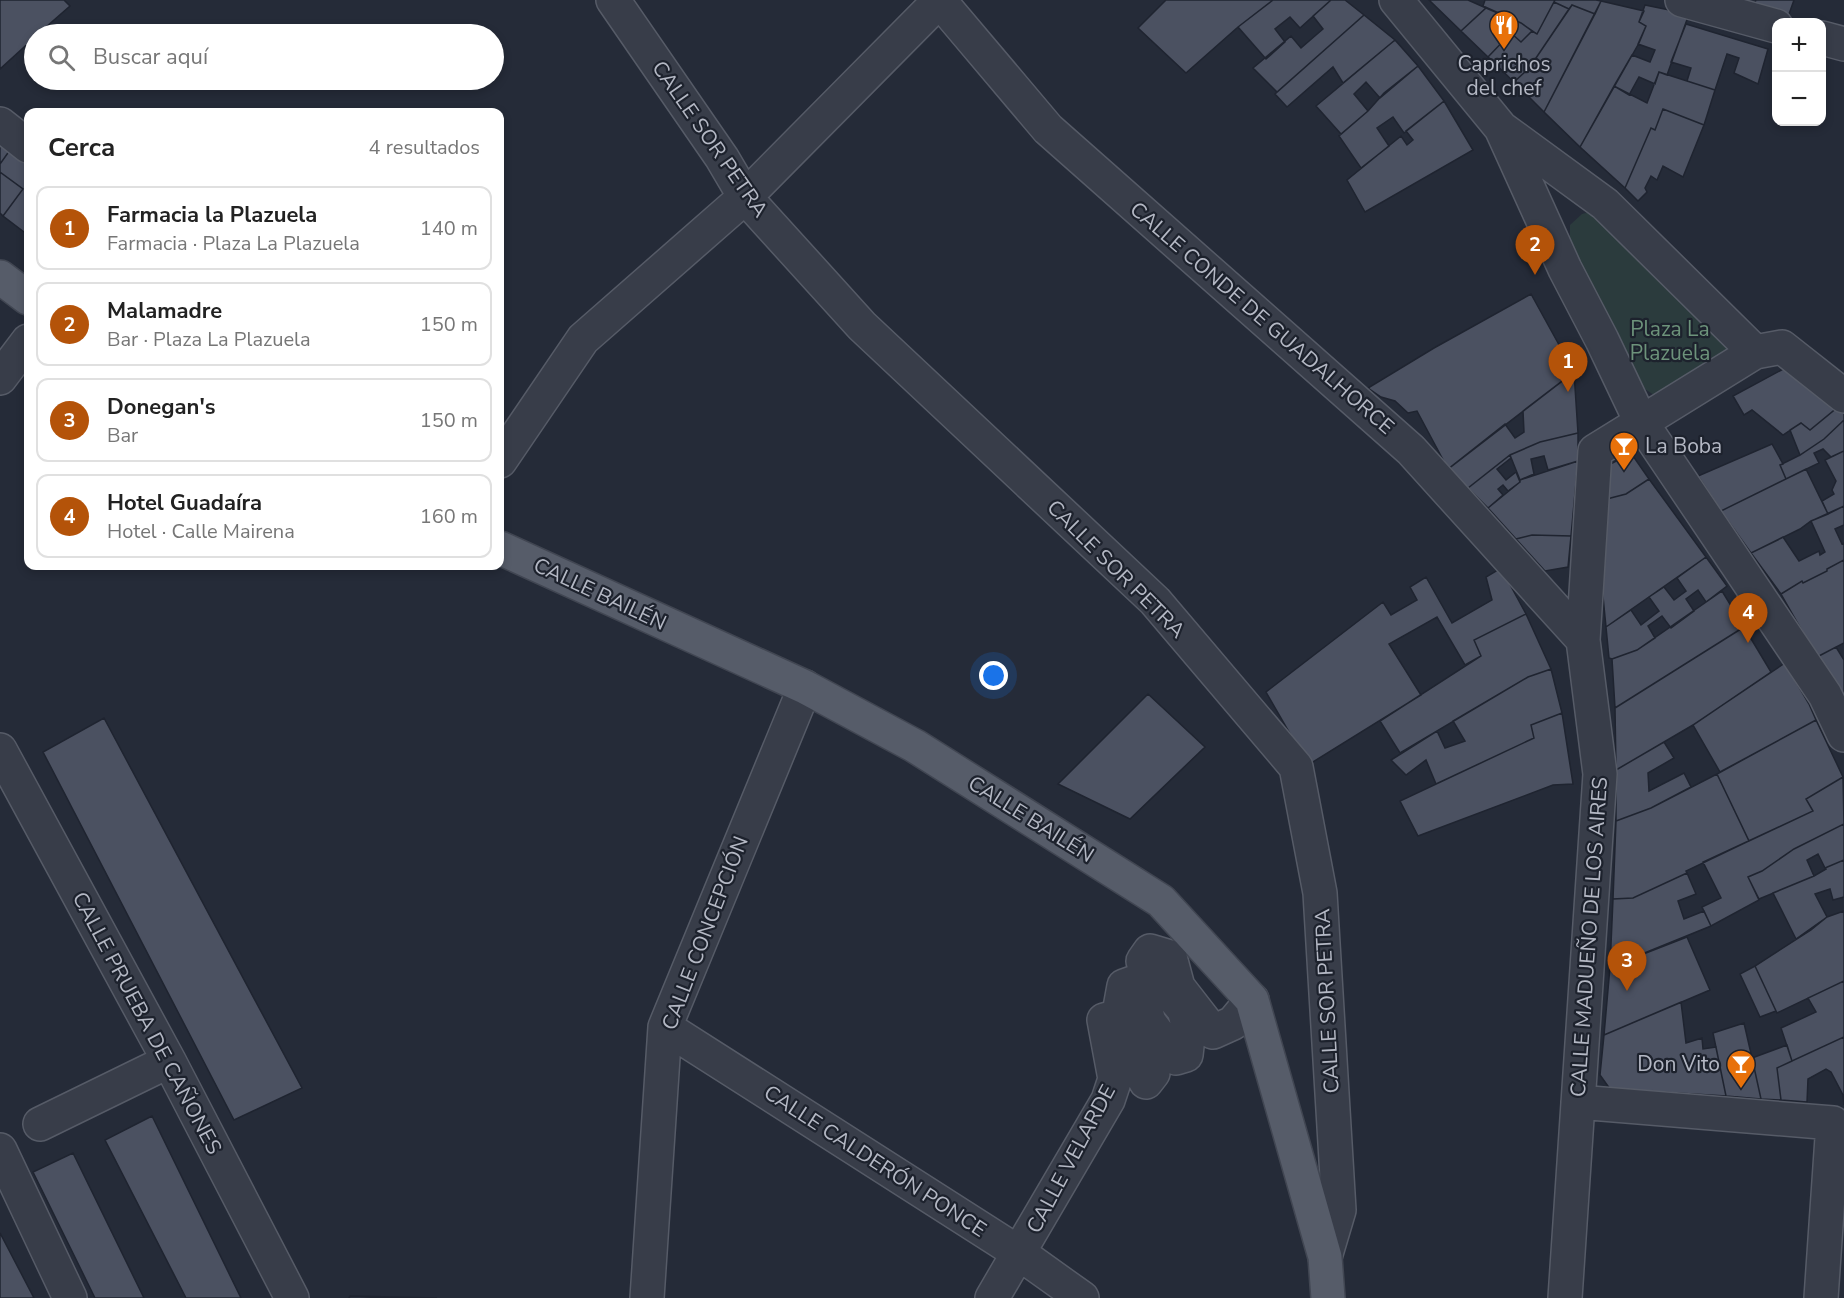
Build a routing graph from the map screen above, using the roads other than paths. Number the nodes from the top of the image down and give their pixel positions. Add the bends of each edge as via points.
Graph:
1 (613, 0) edge
2 (939, 0) edge
3 (1682, 0) edge
4 (1398, 2) edge
5 (1772, 25) edge
6 (1826, 39) edge
7 (1844, 44) edge
8 (0, 124) edge
9 (1501, 128) junction
10 (24, 143) edge
11 (745, 197) junction
12 (0, 277) edge
13 (24, 295) edge
14 (24, 346) edge
15 (1755, 352) junction
16 (0, 378) edge
17 (1844, 396) edge
18 (1641, 422) junction
19 (504, 455) edge
20 (504, 550) edge
21 (1583, 640) junction
22 (805, 687) junction
23 (1844, 735) edge
24 (0, 750) edge
25 (1252, 1000) junction
26 (665, 1027) junction
27 (169, 1061) junction
28 (1578, 1102) junction
29 (40, 1124) dead end
30 (3, 1164) edge
31 (1019, 1253) junction
32 (1325, 1257) junction
33 (70, 1298) edge
34 (292, 1298) edge
35 (647, 1298) edge
36 (992, 1298) edge
37 (1082, 1298) edge
38 (1328, 1298) edge
39 (1566, 1298) edge
40 (1821, 1298) edge

1 - 11 street, CALLE SOR PETRA
2 - 11 street
2 - 21 street, CALLE CONDE DE GUADALHORCE via 1048,129 1411,450
3 - 5 street
4 - 9 street
6 - 7 street
8 - 10 street
9 - 15 street via 1605,204
9 - 18 street
11 - 19 street via 583,339
11 - 32 street, CALLE SOR PETRA via 862,326 1155,601 1296,767 1320,893 1339,1210
12 - 13 main road
14 - 16 street
15 - 17 street via 1782,347
15 - 18 street
18 - 21 street, CALLE MADUEÑO DE LOS AIRES via 1595,451
18 - 23 street via 1825,695
20 - 22 main road, CALLE BAILÉN
21 - 28 street, CALLE MADUEÑO DE LOS AIRES via 1600,774
22 - 25 main road, CALLE BAILÉN via 915,746 1161,901
22 - 26 street, CALLE CONCEPCIÓN
24 - 27 street, CALLE PRUEBA DE CAÑONES
25 - 31 street, CALLE VELARDE via 1233,1023 1213,1032 1178,987 1170,957 1150,951 1143,961 1184,1010 1189,1028 1186,1055 1176,1058 1149,1022 1138,981 1124,986 1120,1008 1152,1043 1153,1073 1146,1082 1111,1017 1104,1020 1115,1079 1107,1100
25 - 32 main road, CALLE BAILÉN
26 - 31 street, CALLE CALDERÓN PONCE
26 - 35 street, CALLE CONCEPCIÓN
27 - 29 street
27 - 34 street, CALLE PRUEBA DE CAÑONES
28 - 39 street, CALLE MADUEÑO DE LOS AIRES
28 - 40 street via 1833,1123
30 - 33 street
31 - 36 street, CALLE VELARDE
31 - 37 street, CALLE CALDERÓN PONCE
32 - 38 main road, CALLE BAILÉN

